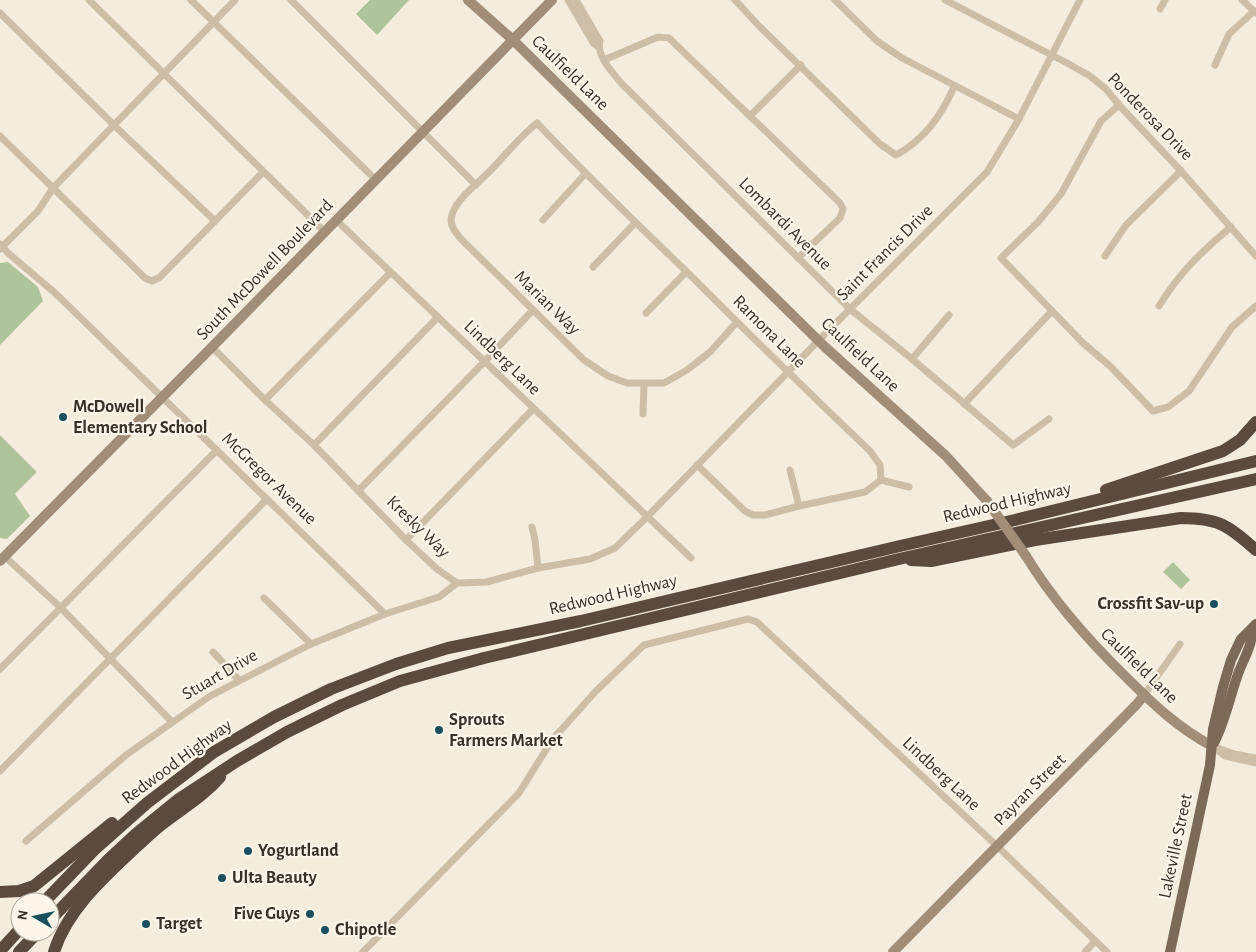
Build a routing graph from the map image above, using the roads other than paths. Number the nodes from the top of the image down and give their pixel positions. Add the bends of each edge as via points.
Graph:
1 (89, 0) edge
2 (191, 0) edge
3 (235, 0) edge
4 (290, 0) edge
5 (468, 0) edge
6 (552, 0) edge
7 (568, 0) edge
8 (576, 0) edge
9 (735, 0) edge
10 (835, 0) edge
11 (945, 0) edge
12 (1080, 0) edge
13 (1165, 0) edge
14 (1242, 0) edge
15 (1160, 9) dead end
16 (1255, 12) edge
17 (0, 13) edge
18 (213, 22) junction
19 (513, 40) junction
20 (599, 47) junction
21 (1051, 55) junction
22 (604, 60) junction
23 (800, 65) junction
24 (1215, 65) dead end
25 (164, 74) junction
26 (954, 86) junction
27 (1118, 105) junction
28 (750, 115) junction
29 (1019, 119) junction
30 (114, 126) junction
31 (422, 132) junction
32 (0, 136) edge
33 (1182, 171) junction
34 (263, 172) junction
35 (585, 174) junction
36 (376, 180) junction
37 (476, 185) junction
38 (53, 188) junction
39 (336, 220) junction
40 (543, 220) dead end
41 (214, 221) junction
42 (635, 223) junction
43 (1231, 227) junction
44 (325, 232) junction
45 (1, 247) edge
46 (1105, 256) dead end
47 (1256, 256) edge
48 (798, 258) junction
49 (593, 268) dead end
50 (686, 272) junction
51 (390, 273) junction
52 (1159, 306) dead end
53 (1256, 306) edge
54 (850, 309) junction
55 (533, 310) junction
56 (1052, 311) junction
57 (646, 313) dead end
58 (948, 315) dead end
59 (438, 317) junction
60 (737, 322) junction
61 (819, 340) junction
62 (212, 347) junction
63 (912, 359) junction
64 (485, 361) junction
65 (788, 372) junction
66 (644, 384) junction
67 (162, 397) junction
68 (264, 400) junction
69 (964, 404) junction
70 (533, 409) junction
71 (643, 414) dead end
72 (1049, 419) dead end
73 (1256, 422) edge
74 (314, 445) junction
75 (217, 450) junction
76 (1256, 461) edge
77 (697, 466) junction
78 (790, 470) dead end
79 (1256, 479) edge
80 (881, 480) junction
81 (909, 487) dead end
82 (359, 490) junction
83 (267, 499) junction
84 (799, 506) junction
85 (647, 517) junction
86 (1015, 520) junction
87 (532, 527) dead end
88 (406, 540) junction
89 (1256, 550) edge
90 (1, 556) edge
91 (691, 558) dead end
92 (899, 559) junction
93 (538, 568) junction
94 (457, 582) junction
95 (264, 598) dead end
96 (60, 607) junction
97 (385, 614) junction
98 (1254, 627) edge
99 (311, 644) junction
100 (1180, 644) dead end
101 (213, 652) dead end
102 (111, 658) junction
103 (0, 669) edge
104 (239, 680) junction
105 (1144, 695) junction
106 (172, 722) junction
107 (1212, 746) junction
108 (1256, 758) edge
109 (1256, 763) edge
110 (195, 765) junction
111 (230, 766) junction
112 (0, 771) edge
113 (26, 841) dead end
114 (997, 846) junction
115 (0, 892) edge
116 (54, 892) edge
117 (60, 910) edge
118 (10, 940) edge
119 (1096, 941) junction
120 (28, 942) edge
121 (0, 951) edge
122 (19, 952) edge
123 (54, 952) edge
124 (363, 952) edge
125 (893, 952) edge
126 (1085, 952) edge
127 (1107, 952) edge
128 (1170, 952) edge

1 - 25 street
2 - 18 street
3 - 18 street
4 - 31 street
5 - 19 main road, Caulfield Lane
6 - 19 main road, South McDowell Boulevard
7 - 20 street, Lombardi Avenue via 594,44
8 - 20 street, Lombardi Avenue via 600,41
9 - 23 street
10 - 26 street via 877,41
11 - 21 street, Ponderosa Drive
12 - 21 street, Saint Francis Drive
13 - 15 street
14 - 16 street
16 - 24 street via 1229,34
17 - 30 street
18 - 25 street
18 - 36 street
19 - 31 main road, South McDowell Boulevard
19 - 61 main road, Caulfield Lane
20 - 22 street, Lombardi Avenue
21 - 27 street, Ponderosa Drive via 1090,76
21 - 29 street, Saint Francis Drive
22 - 28 street via 658,37 669,38
22 - 48 street, Lombardi Avenue via 622,84
23 - 26 street via 896,156 927,131 944,109
23 - 28 street
25 - 30 street
25 - 34 street
26 - 29 street
27 - 33 street, Ponderosa Drive
27 - 56 street via 1101,122 1061,194 1001,258
28 - 48 street via 844,210 840,218
29 - 54 street, Saint Francis Drive via 987,172
30 - 38 street
30 - 41 street
31 - 36 main road, South McDowell Boulevard
31 - 37 street
32 - 38 street
33 - 43 street, Ponderosa Drive
33 - 46 street via 1126,225
34 - 41 street
34 - 44 street
35 - 37 street, Ramona Lane via 537,124 508,149
35 - 40 street
35 - 42 street, Ramona Lane
36 - 39 main road, South McDowell Boulevard
37 - 55 street, Marian Way via 455,209 451,220 454,232
38 - 41 street via 145,278 152,280 160,277
38 - 45 street via 38,211
39 - 44 main road, South McDowell Boulevard
39 - 51 street, Lindberg Lane
42 - 49 street
42 - 50 street, Ramona Lane
43 - 47 street, Ponderosa Drive
43 - 52 street via 1194,259 1173,283
44 - 62 main road, South McDowell Boulevard
45 - 67 street, McGregor Avenue via 54,292
48 - 54 street, Lombardi Avenue
50 - 57 street
50 - 60 street, Ramona Lane
51 - 59 street, Lindberg Lane
51 - 68 street
53 - 56 street via 1232,327 1189,391 1168,407 1153,411
54 - 61 street, Saint Francis Drive
54 - 63 street, Lombardi Avenue
55 - 64 street
55 - 66 street, Marian Way via 584,360 608,376
56 - 69 street
58 - 63 street
59 - 64 street, Lindberg Lane
59 - 74 street
60 - 65 street, Ramona Lane
60 - 66 street, Marian Way via 710,352 687,370 664,383
61 - 65 street, Saint Francis Drive
61 - 105 main road, Caulfield Lane, bridge via 946,456 987,501 1074,624
62 - 67 main road, South McDowell Boulevard
62 - 68 street, Kresky Way
63 - 69 street, Lombardi Avenue
64 - 70 street, Lindberg Lane
64 - 82 street
65 - 77 street, Saint Francis Drive
65 - 80 street, Ramona Lane via 870,451 880,465
66 - 71 street
67 - 75 street, McGregor Avenue
67 - 90 main road, South McDowell Boulevard
68 - 74 street, Kresky Way
69 - 72 street, Lombardi Avenue via 1013,445
70 - 85 street, Lindberg Lane
70 - 88 street
73 - 86 highway via 1236,443 1218,453
74 - 82 street, Kresky Way
75 - 83 street, McGregor Avenue
75 - 96 street
76 - 86 highway, Redwood Highway
77 - 84 street via 753,515
77 - 85 street, Saint Francis Drive
78 - 84 street
79 - 92 highway, Redwood Highway
80 - 81 street
80 - 84 street via 865,492
82 - 88 street, Kresky Way
83 - 97 street, McGregor Avenue
83 - 102 street
85 - 91 street, Lindberg Lane
85 - 93 street via 615,548 590,559
86 - 110 highway, Redwood Highway via 581,622 448,648 331,689 266,721
87 - 93 street
88 - 94 street, Kresky Way via 437,569
89 - 92 highway via 1221,524 1181,518 1035,540 931,562
90 - 96 street
92 - 111 highway, Redwood Highway via 400,681 287,732
93 - 94 street via 487,582
94 - 97 street, Stuart Drive via 439,597
95 - 99 street
96 - 102 street
96 - 103 street
97 - 99 street, Stuart Drive
98 - 107 main road, Lakeville Street via 1225,719
99 - 104 street, Stuart Drive
100 - 105 street, Payran Street
101 - 104 street
102 - 106 street
102 - 112 street
104 - 106 street, Stuart Drive
105 - 107 main road, Caulfield Lane via 1184,730
105 - 114 main road, Payran Street
106 - 113 street, Stuart Drive via 126,755
107 - 108 street, Caulfield Lane
107 - 109 street, Caulfield Lane via 1225,756
107 - 128 main road, Lakeville Street
110 - 115 highway via 184,767 151,791 34,886
110 - 116 highway, Redwood Highway via 94,850
111 - 117 highway, Redwood Highway via 179,799 136,834
111 - 123 highway via 209,790 159,826 87,896 72,916
114 - 119 street, Lindberg Lane
114 - 124 street, Lindberg Lane via 752,620 644,645 552,740 519,793
114 - 125 main road, Payran Street
118 - 121 highway
119 - 126 street
119 - 127 street, Lindberg Lane
120 - 122 highway

